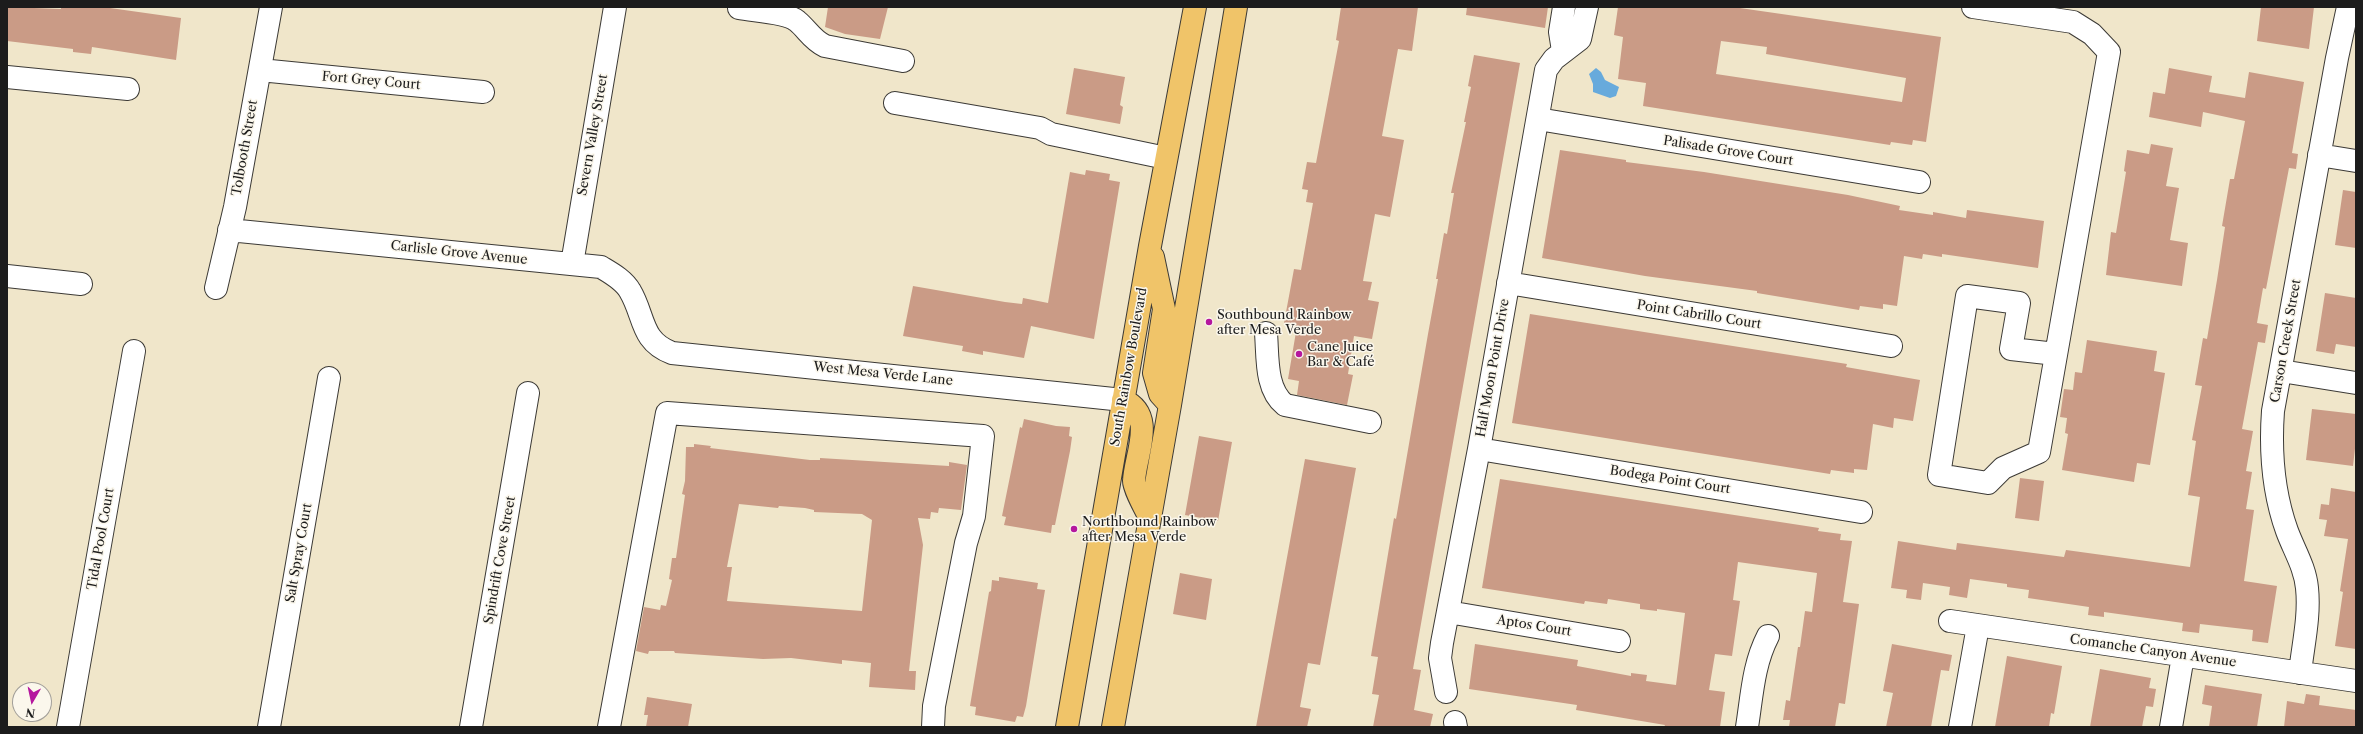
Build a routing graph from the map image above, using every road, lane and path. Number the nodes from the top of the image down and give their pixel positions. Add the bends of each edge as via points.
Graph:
1 (271, 7) edge
2 (615, 7) edge
3 (1195, 7) edge
4 (1564, 7) edge
5 (1587, 7) edge
6 (1973, 7) edge
7 (2348, 7) edge
8 (739, 8) dead end
9 (1233, 12) edge
10 (1563, 51) junction
11 (903, 61) dead end
12 (260, 70) junction
13 (7, 76) edge
14 (128, 89) dead end
15 (483, 92) dead end
16 (895, 104) dead end
17 (1538, 119) junction
18 (2320, 155) junction
19 (1166, 158) junction
20 (2356, 161) edge
21 (1919, 182) dead end
22 (229, 230) junction
23 (1150, 246) junction
24 (572, 264) junction
25 (7, 276) edge
26 (81, 284) dead end
27 (1508, 284) junction
28 (216, 288) dead end
29 (1266, 333) dead end
30 (649, 337) joint
31 (1891, 346) dead end
32 (134, 351) dead end
33 (2056, 354) junction
34 (2281, 371) junction
35 (329, 378) dead end
36 (2356, 384) edge
37 (528, 393) dead end
38 (1123, 400) junction
39 (1170, 405) junction
40 (1370, 422) dead end
41 (1479, 449) junction
42 (1861, 512) dead end
43 (1150, 518) junction
44 (1448, 612) junction
45 (1950, 621) dead end
46 (1978, 626) junction
47 (1768, 636) dead end
48 (1619, 640) dead end
49 (2183, 656) junction
50 (2300, 673) junction
51 (2356, 681) edge
52 (1075, 686) junction
53 (1446, 692) dead end
54 (68, 727) edge
55 (269, 727) edge
56 (471, 727) edge
57 (609, 727) edge
58 (932, 727) edge
59 (1067, 727) edge
60 (1080, 727) edge
61 (1113, 727) edge
62 (1747, 727) edge
63 (1960, 727) edge
64 (2171, 727) edge

1 - 12 street, Tolbooth Street
2 - 24 street, Severn Valley Street
3 - 19 main road, South Rainbow Boulevard
4 - 10 street via 1560,32
5 - 10 street, Half Moon Point Drive via 1580,39
6 - 33 street via 2073,22 2092,34 2109,52
7 - 18 street, Carson Creek Street
8 - 11 street via 792,18 816,41 825,46
9 - 39 main road
10 - 17 street, Half Moon Point Drive via 1546,70
12 - 15 street, Fort Grey Court
12 - 22 street, Tolbooth Street
13 - 14 street
16 - 19 street via 1040,128 1051,134
17 - 21 street, Palisade Grove Court
17 - 27 street, Half Moon Point Drive
18 - 20 street
18 - 34 street, Carson Creek Street
19 - 23 main road, South Rainbow Boulevard
22 - 24 street, Carlisle Grove Avenue
22 - 28 street, Tolbooth Street
23 - 38 main road, South Rainbow Boulevard
23 - 39 main road via 1164,309 1155,364 1155,383 1160,394
24 - 30 street, Carlisle Grove Avenue via 601,267 629,289
25 - 26 street
27 - 31 street, Point Cabrillo Court
27 - 41 street, Half Moon Point Drive
29 - 40 street via 1271,386 1277,399 1285,405
30 - 38 street, West Mesa Verde Lane via 660,348 672,353
32 - 54 street, Tidal Pool Court
33 - 33 street via 2039,452 2003,468 1988,483 1939,475 1967,296 2019,303 2011,349
34 - 36 street
34 - 50 street, Carson Creek Street via 2273,411 2271,439 2273,468 2287,531 2303,568 2307,588
35 - 55 street, Salt Spray Court
37 - 56 street, Spindrift Cove Street
38 - 43 main road via 1132,404 1142,422 1143,434 1134,483
38 - 52 main road, South Rainbow Boulevard
39 - 43 main road
41 - 42 street, Bodega Point Court
41 - 44 street, Half Moon Point Drive
43 - 61 main road
44 - 48 street, Aptos Court
44 - 53 street, Half Moon Point Drive via 1440,658
45 - 46 street, Comanche Canyon Avenue
46 - 49 street, Comanche Canyon Avenue
46 - 63 street
47 - 62 street via 1755,669
49 - 50 street, Comanche Canyon Avenue
49 - 64 street
50 - 51 street, Comanche Canyon Avenue
52 - 59 main road, South Rainbow Boulevard
52 - 60 main road
57 - 58 street via 667,413 983,436 974,516 960,574

